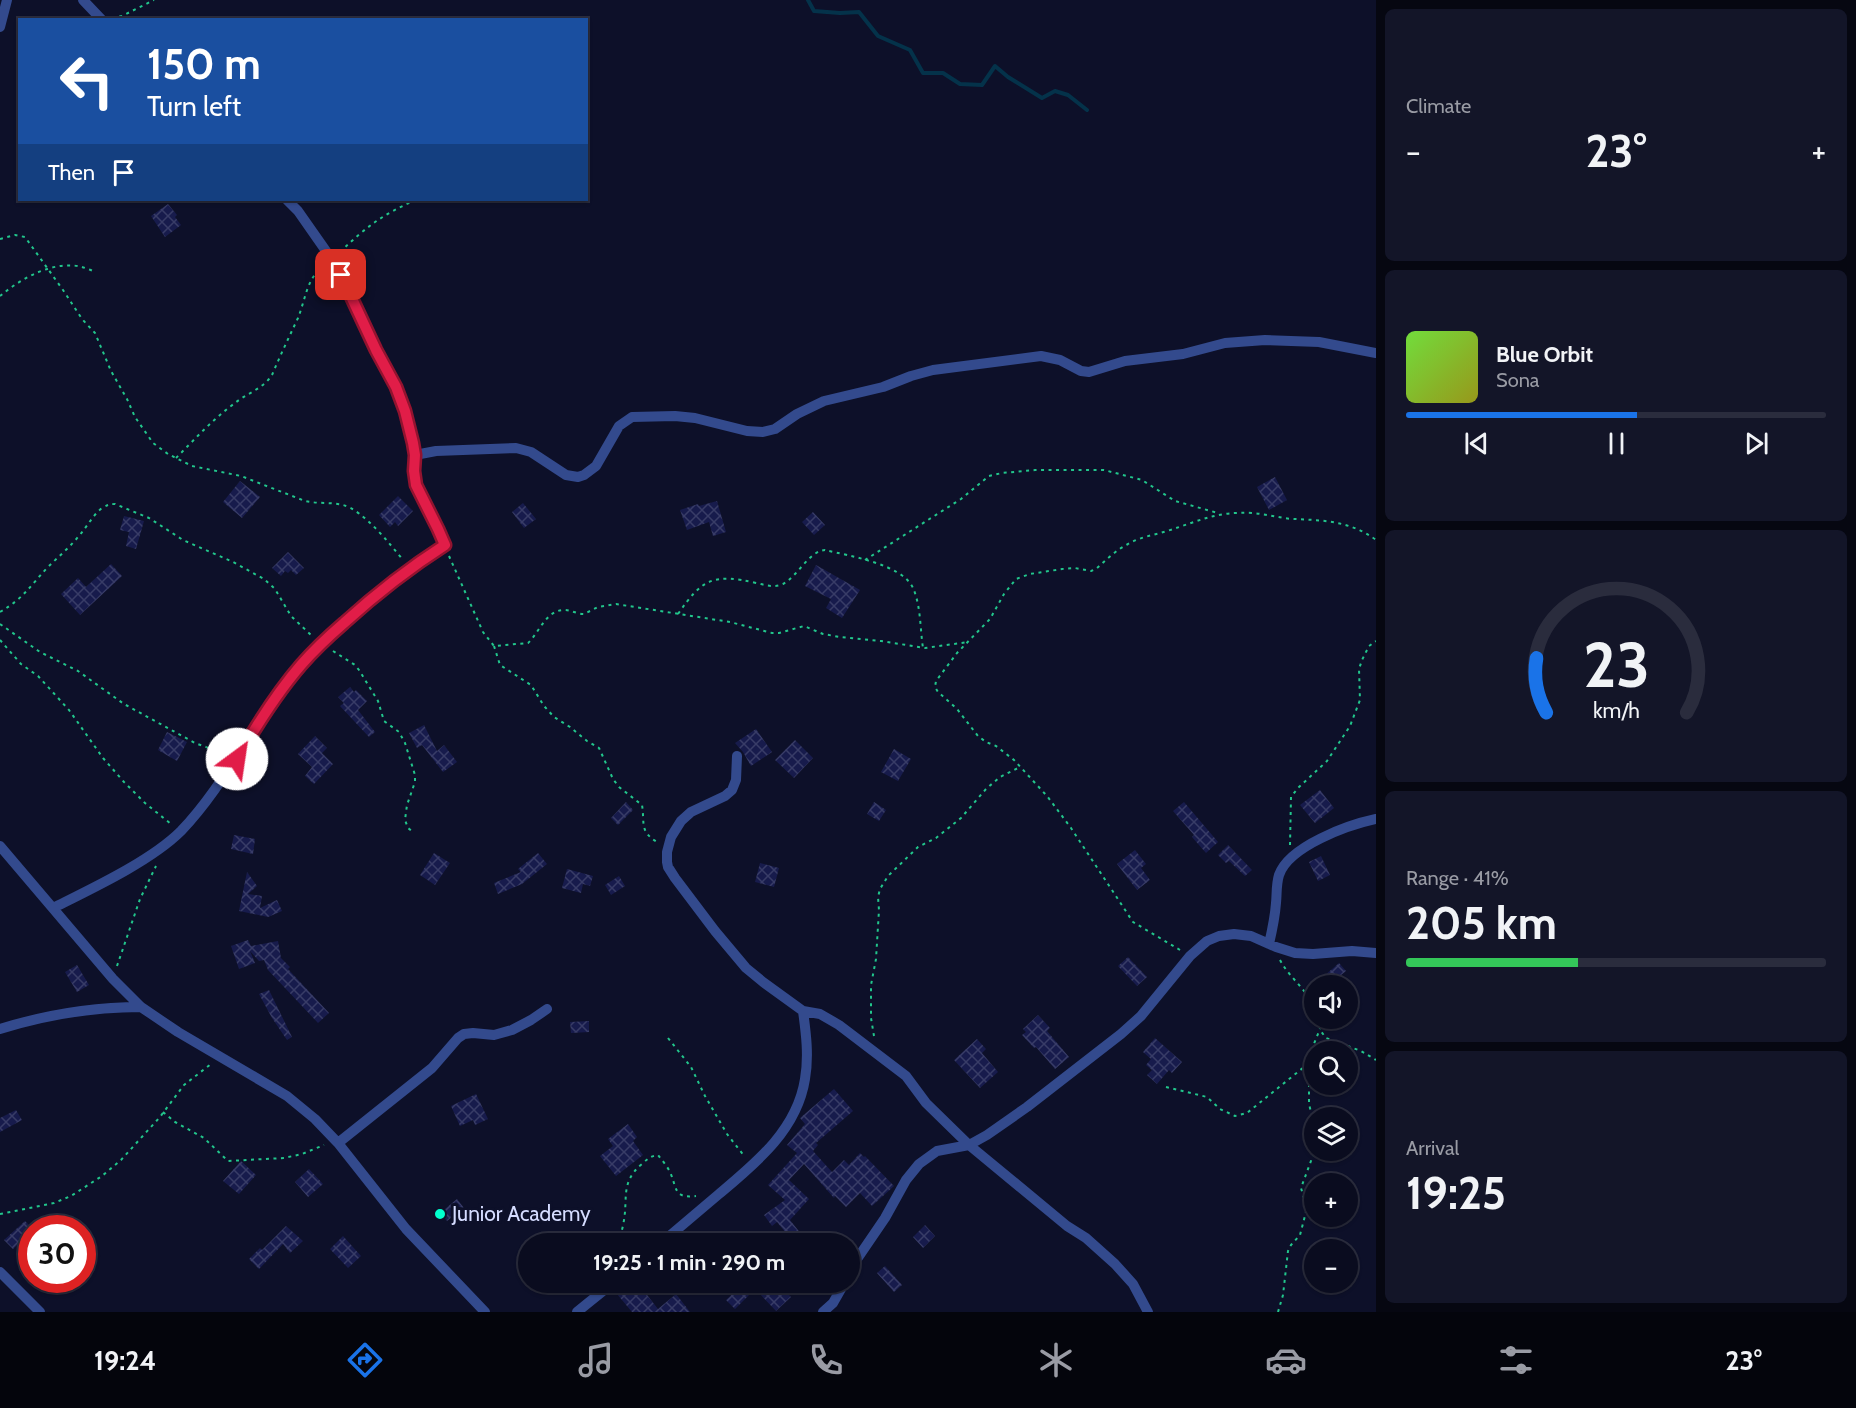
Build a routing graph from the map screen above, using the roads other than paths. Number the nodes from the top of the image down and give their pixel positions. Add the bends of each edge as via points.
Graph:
1 (7, 0) edge
2 (83, 0) edge
3 (100, 18) edge
4 (0, 27) edge
5 (288, 201) edge
6 (1376, 353) edge
7 (415, 455) junction
8 (737, 756) dead end
9 (1376, 819) edge
10 (0, 846) edge
11 (52, 908) junction
12 (1269, 944) junction
13 (1376, 953) edge
14 (141, 1007) junction
15 (547, 1009) dead end
16 (803, 1011) junction
17 (0, 1029) edge
18 (337, 1141) junction
19 (969, 1145) junction
20 (673, 1233) edge
21 (860, 1256) edge
22 (0, 1272) edge
23 (600, 1293) edge
24 (839, 1293) edge
25 (40, 1312) edge
26 (485, 1312) edge
27 (577, 1312) edge
28 (823, 1312) edge
29 (1148, 1312) edge

1 - 4 street
2 - 3 street
5 - 7 street via 349,288 396,387
6 - 7 street via 1319,342 1265,340 1125,361 1089,372 1041,357 933,370 824,401 763,432 685,417 632,417 618,426 596,466 578,477 566,475 531,452 516,448
7 - 11 street via 416,485 445,545 377,593 302,664 237,759 181,831 147,857
8 - 16 street via 734,788 687,814 671,837 667,862 671,873 739,961
9 - 12 street via 1318,840 1282,867
10 - 11 street
11 - 14 street
12 - 13 street via 1295,953
12 - 19 street via 1251,936 1226,934 1207,941 1121,1034 1027,1107
14 - 17 street via 60,1014
14 - 18 street via 287,1096
15 - 18 street via 512,1030 494,1035 464,1034 432,1068
16 - 19 street via 829,1019 906,1076 926,1103
16 - 20 street via 807,1044 805,1080 786,1126 752,1166
18 - 26 street via 406,1229
19 - 21 street via 937,1151 919,1164
19 - 29 street via 1099,1249 1133,1284
22 - 25 street
23 - 27 street
24 - 28 street

